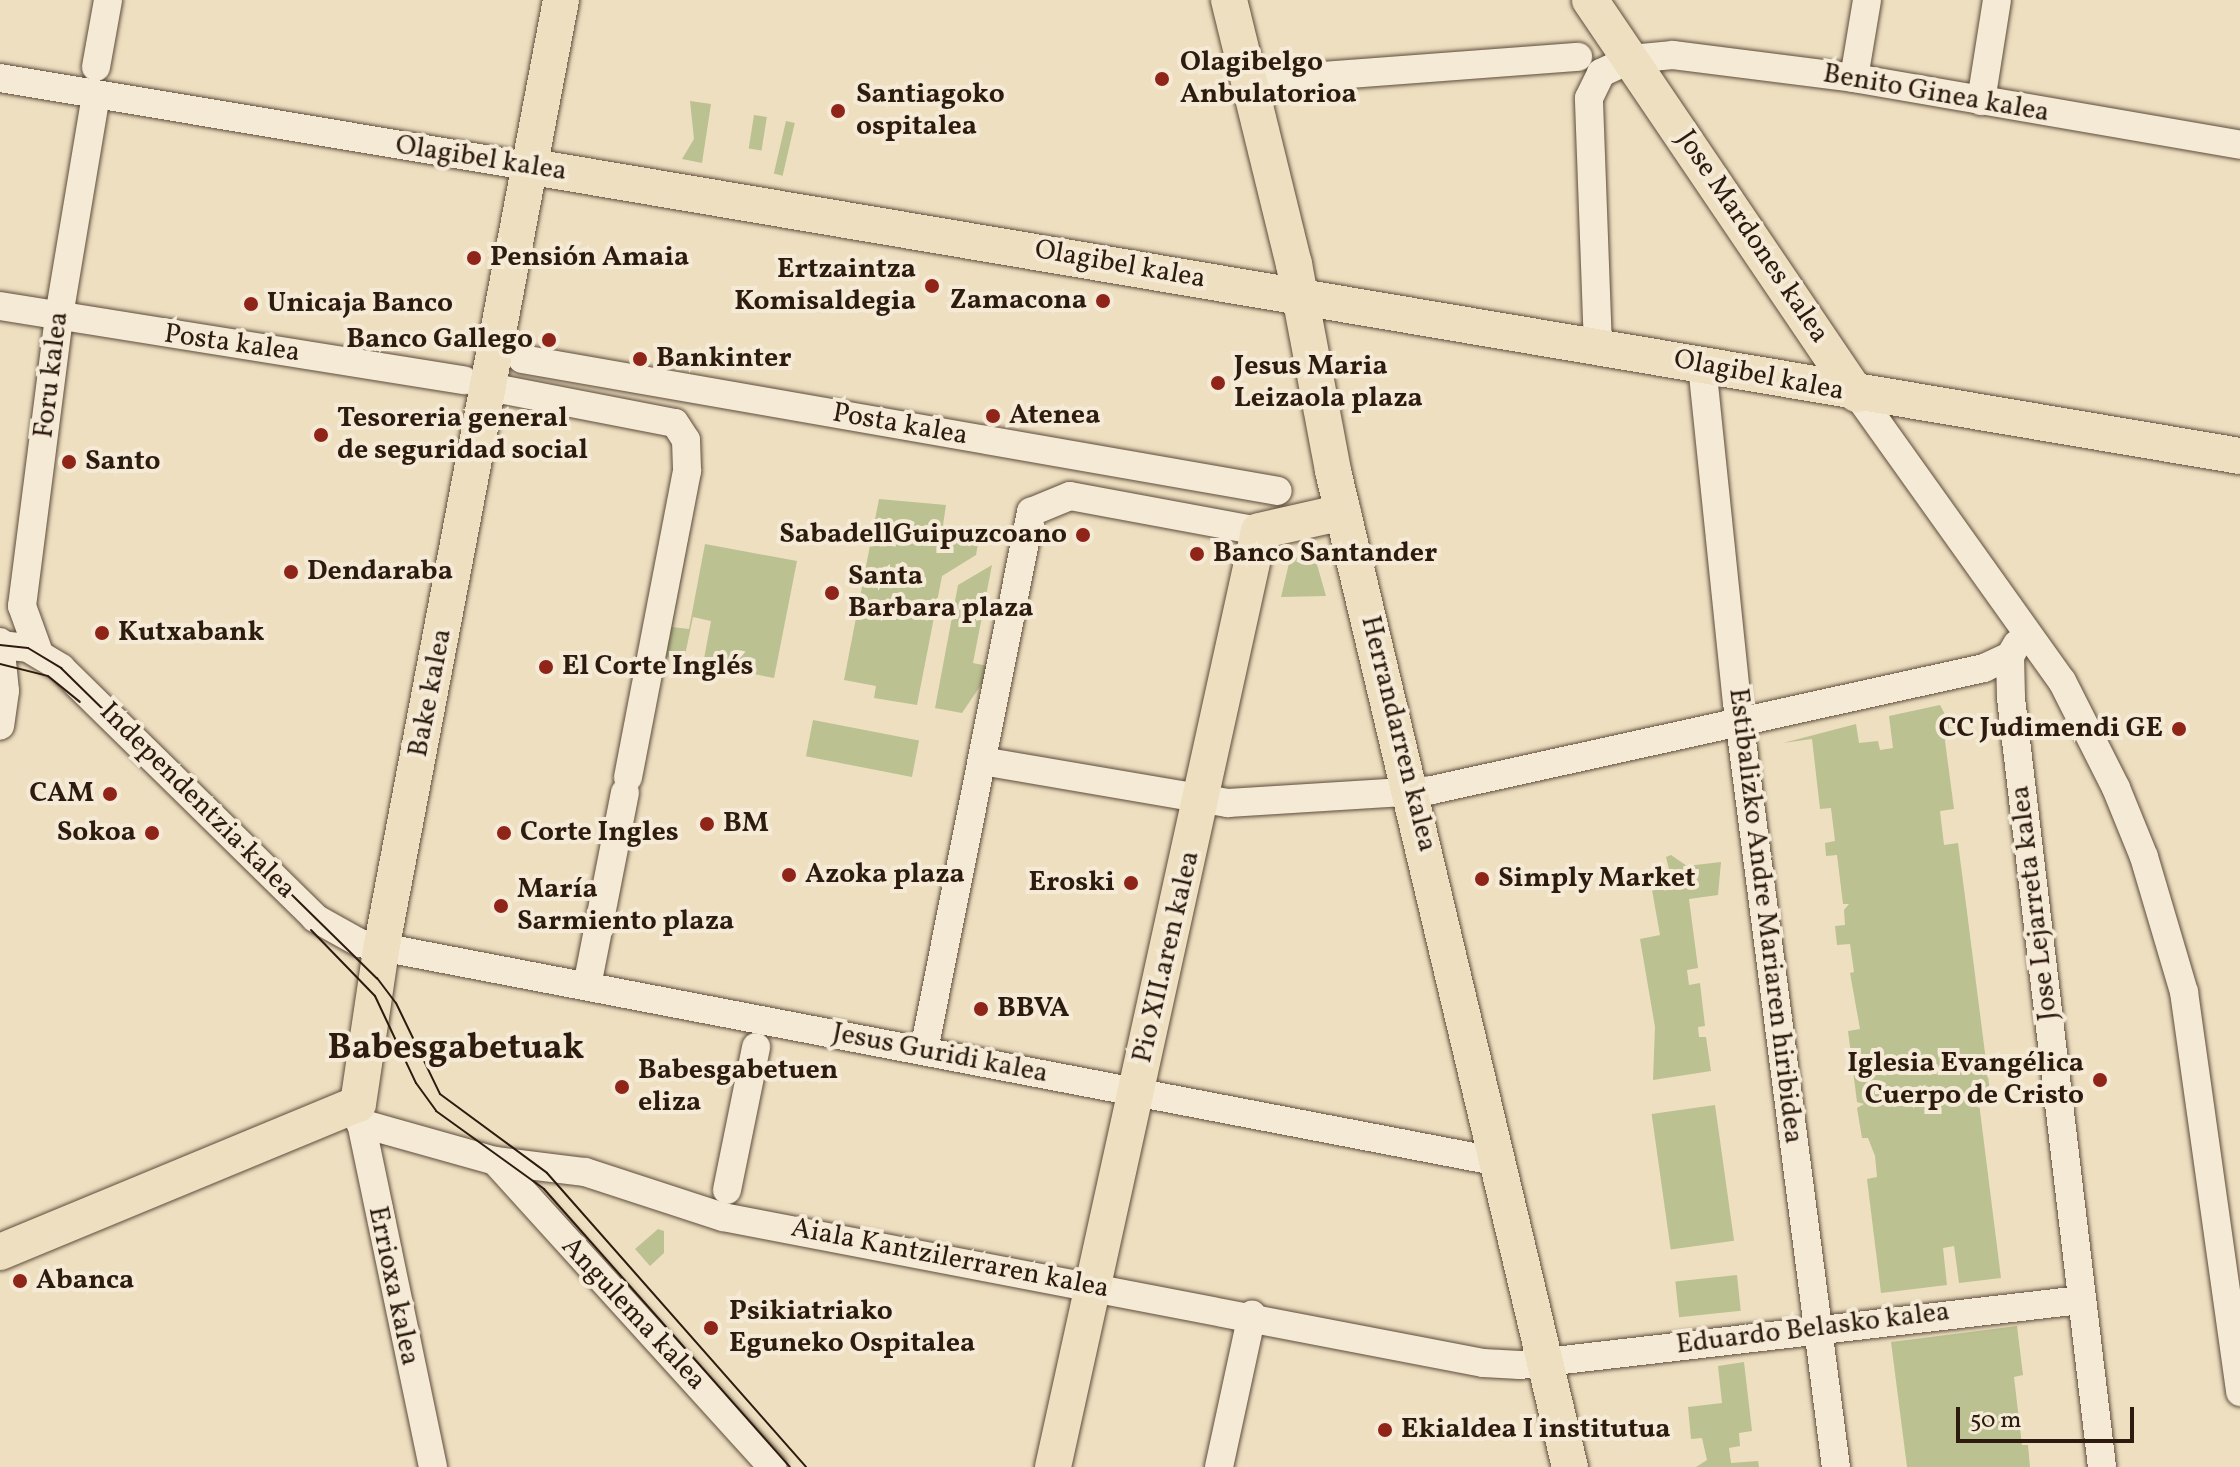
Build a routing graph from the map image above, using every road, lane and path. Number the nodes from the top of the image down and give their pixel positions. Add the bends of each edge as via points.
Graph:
1 (108, 0) edge
2 (561, 0) edge
3 (1229, 0) edge
4 (1590, 0) edge
5 (1867, 0) edge
6 (1997, 0) edge
7 (1578, 57) dead end
8 (1631, 59) junction
9 (0, 78) edge
10 (1854, 78) junction
11 (1270, 80) dead end
12 (96, 81) junction
13 (1981, 101) junction
14 (2240, 145) edge
15 (527, 166) junction
16 (1301, 297) junction
17 (0, 306) edge
18 (59, 316) junction
19 (1598, 347) junction
20 (522, 359) dead end
21 (1702, 365) junction
22 (476, 384) junction
23 (1857, 394) junction
24 (2240, 456) edge
25 (1278, 491) dead end
26 (1343, 512) junction
27 (1259, 531) junction
28 (2026, 630) junction
29 (12, 646) edge
30 (2010, 656) junction
31 (1740, 724) junction
32 (0, 726) edge
33 (982, 761) junction
34 (1413, 791) junction
35 (1203, 801) junction
36 (381, 950) junction
37 (587, 986) junction
38 (756, 1047) dead end
39 (924, 1050) junction
40 (1137, 1091) junction
41 (359, 1113) junction
42 (495, 1161) junction
43 (1499, 1162) junction
44 (727, 1190) dead end
45 (0, 1252) edge
46 (1093, 1287) junction
47 (2081, 1300) junction
48 (1252, 1315) junction
49 (1819, 1327) junction
50 (1546, 1361) junction
51 (2240, 1392) edge
52 (433, 1467) edge
53 (772, 1467) edge
54 (1053, 1467) edge
55 (1219, 1467) edge
56 (1570, 1467) edge
57 (1836, 1467) edge
58 (2102, 1467) edge

1 - 12 street, Foru kalea
2 - 15 main road, Bake kalea
3 - 16 main road, Herrandarren kalea
4 - 8 main road, Jose Mardones kalea
5 - 10 street
6 - 13 street
7 - 11 street
8 - 10 street, Benito Ginea kalea via 1673,55
8 - 19 street via 1601,73 1589,98
8 - 23 main road, Jose Mardones kalea
9 - 12 street, Olagibel kalea
10 - 13 street, Benito Ginea kalea
12 - 15 street, Olagibel kalea
12 - 18 street, Foru kalea
13 - 14 street, Benito Ginea kalea
15 - 16 main road, Olagibel kalea
15 - 22 main road, Bake kalea
16 - 19 main road, Olagibel kalea
16 - 26 main road, Herrandarren kalea
17 - 18 street, Posta kalea
18 - 22 street, Posta kalea
18 - 29 street, Foru kalea via 22,606
19 - 21 main road, Olagibel kalea
20 - 25 street, Posta kalea
21 - 23 main road, Olagibel kalea
21 - 31 street, Estibalizko Andre Mariaren hiribidea
22 - 36 main road, Bake kalea
22 - 37 street, Posta kalea via 675,423 686,440 687,471
23 - 24 main road, Olagibel kalea
23 - 28 street, Jose Mardones kalea
26 - 27 main road
26 - 34 main road, Herrandarren kalea
27 - 33 street via 1070,496 1048,500 1031,512
27 - 35 main road, Pio XII.aren kalea
28 - 30 street
28 - 51 street, Jose Mardones kalea via 2062,681 2100,752 2167,930 2199,1080
29 - 32 street, Foru kalea
29 - 36 street, Independentzia kalea via 61,668 315,918
30 - 31 street via 1984,668
30 - 47 street, Jose Lejarreta kalea
31 - 34 street
31 - 49 street, Estibalizko Andre Mariaren hiribidea
33 - 35 street
33 - 39 street
34 - 35 street via 1277,803
34 - 43 main road, Herrandarren kalea
35 - 40 main road, Pio XII.aren kalea
36 - 37 street, Jesus Guridi kalea
36 - 41 main road, Bake kalea
37 - 39 street, Jesus Guridi kalea
38 - 44 street
39 - 40 street, Jesus Guridi kalea
40 - 43 street, Jesus Guridi kalea
40 - 46 main road, Pio XII.aren kalea
41 - 42 street, Aiala Kantzilerraren kalea
41 - 45 main road
41 - 52 street, Errioxa kalea
42 - 46 street, Aiala Kantzilerraren kalea via 585,1172 705,1213
42 - 53 street, Angulema kalea
43 - 50 main road, Herrandarren kalea
46 - 48 street, Aiala Kantzilerraren kalea
46 - 54 main road, Pio XII.aren kalea
47 - 49 street, Eduardo Belasko kalea
47 - 58 street, Jose Lejarreta kalea
48 - 50 street, Aiala Kantzilerraren kalea via 1483,1363
48 - 55 street
49 - 50 street, Eduardo Belasko kalea
49 - 57 street, Estibalizko Andre Mariaren hiribidea
50 - 56 main road, Herrandarren kalea

